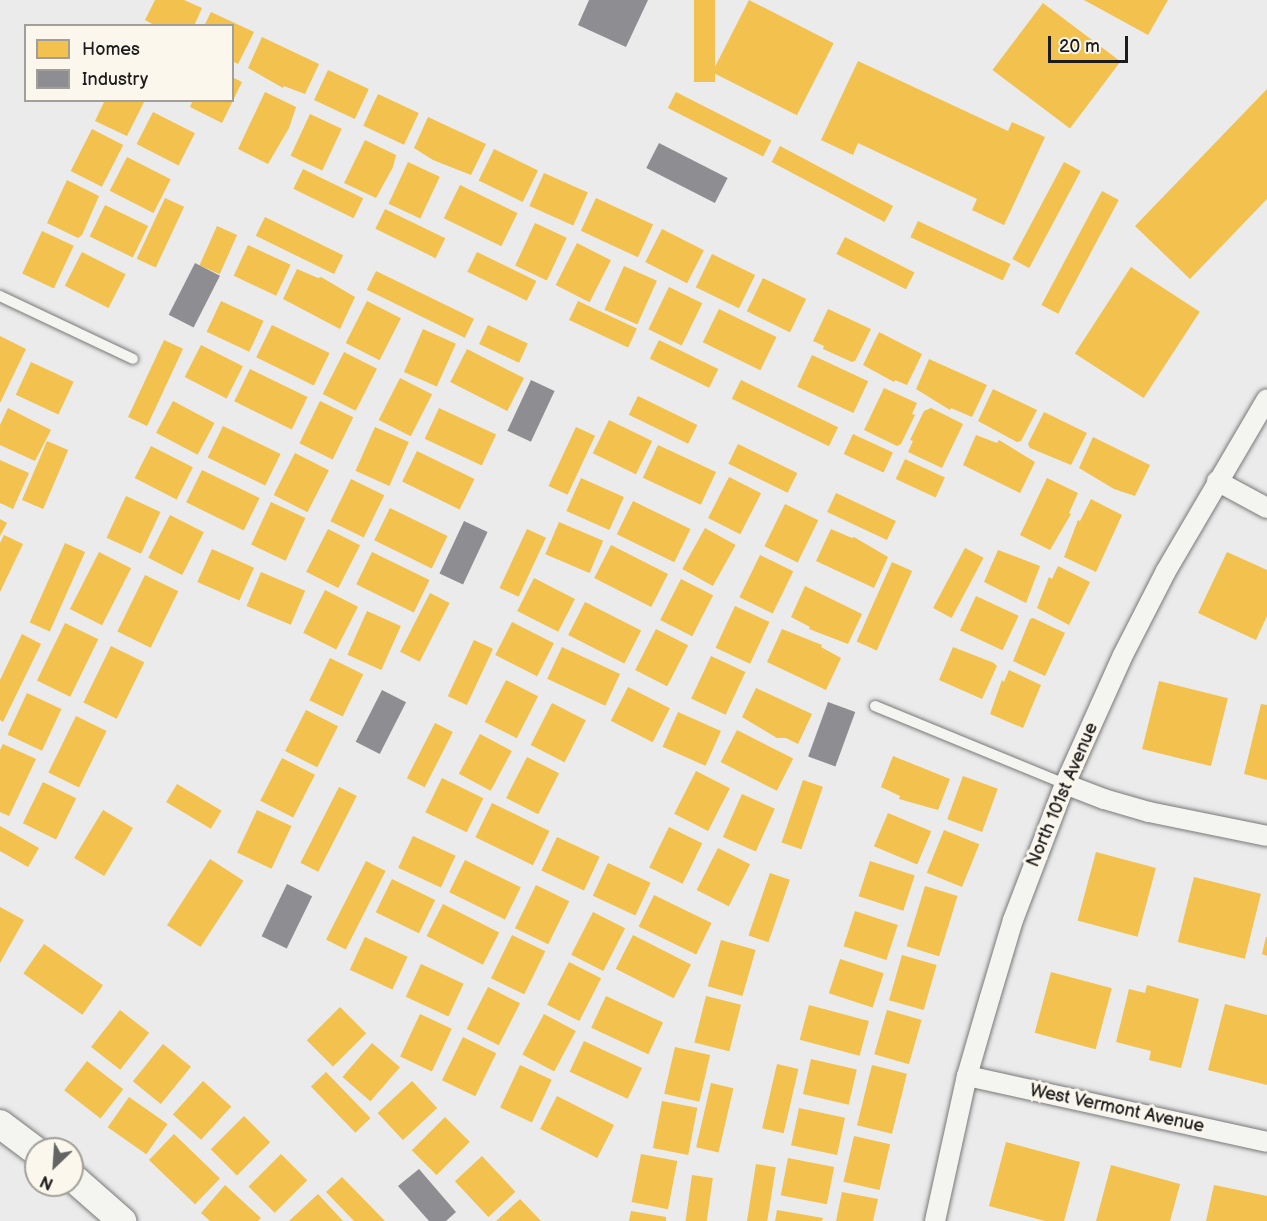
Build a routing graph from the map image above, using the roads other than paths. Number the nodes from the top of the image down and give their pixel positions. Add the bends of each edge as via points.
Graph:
1 (0, 296) edge
2 (133, 359) dead end
3 (1267, 399) edge
4 (1217, 481) junction
5 (1267, 508) edge
6 (875, 706) dead end
7 (1065, 784) junction
8 (1267, 836) edge
9 (967, 1077) junction
10 (0, 1124) edge
11 (24, 1142) edge
12 (1267, 1142) edge
13 (84, 1188) edge
14 (122, 1221) edge
15 (935, 1221) edge

1 - 2 lane
3 - 4 street, North 101st Avenue
4 - 5 street
4 - 7 street, North 101st Avenue via 1123,655
6 - 7 lane
7 - 8 street via 1149,812
7 - 9 street, North 101st Avenue via 1013,920
9 - 12 street, West Vermont Avenue
9 - 15 street, North 101st Avenue
10 - 11 street
13 - 14 street

